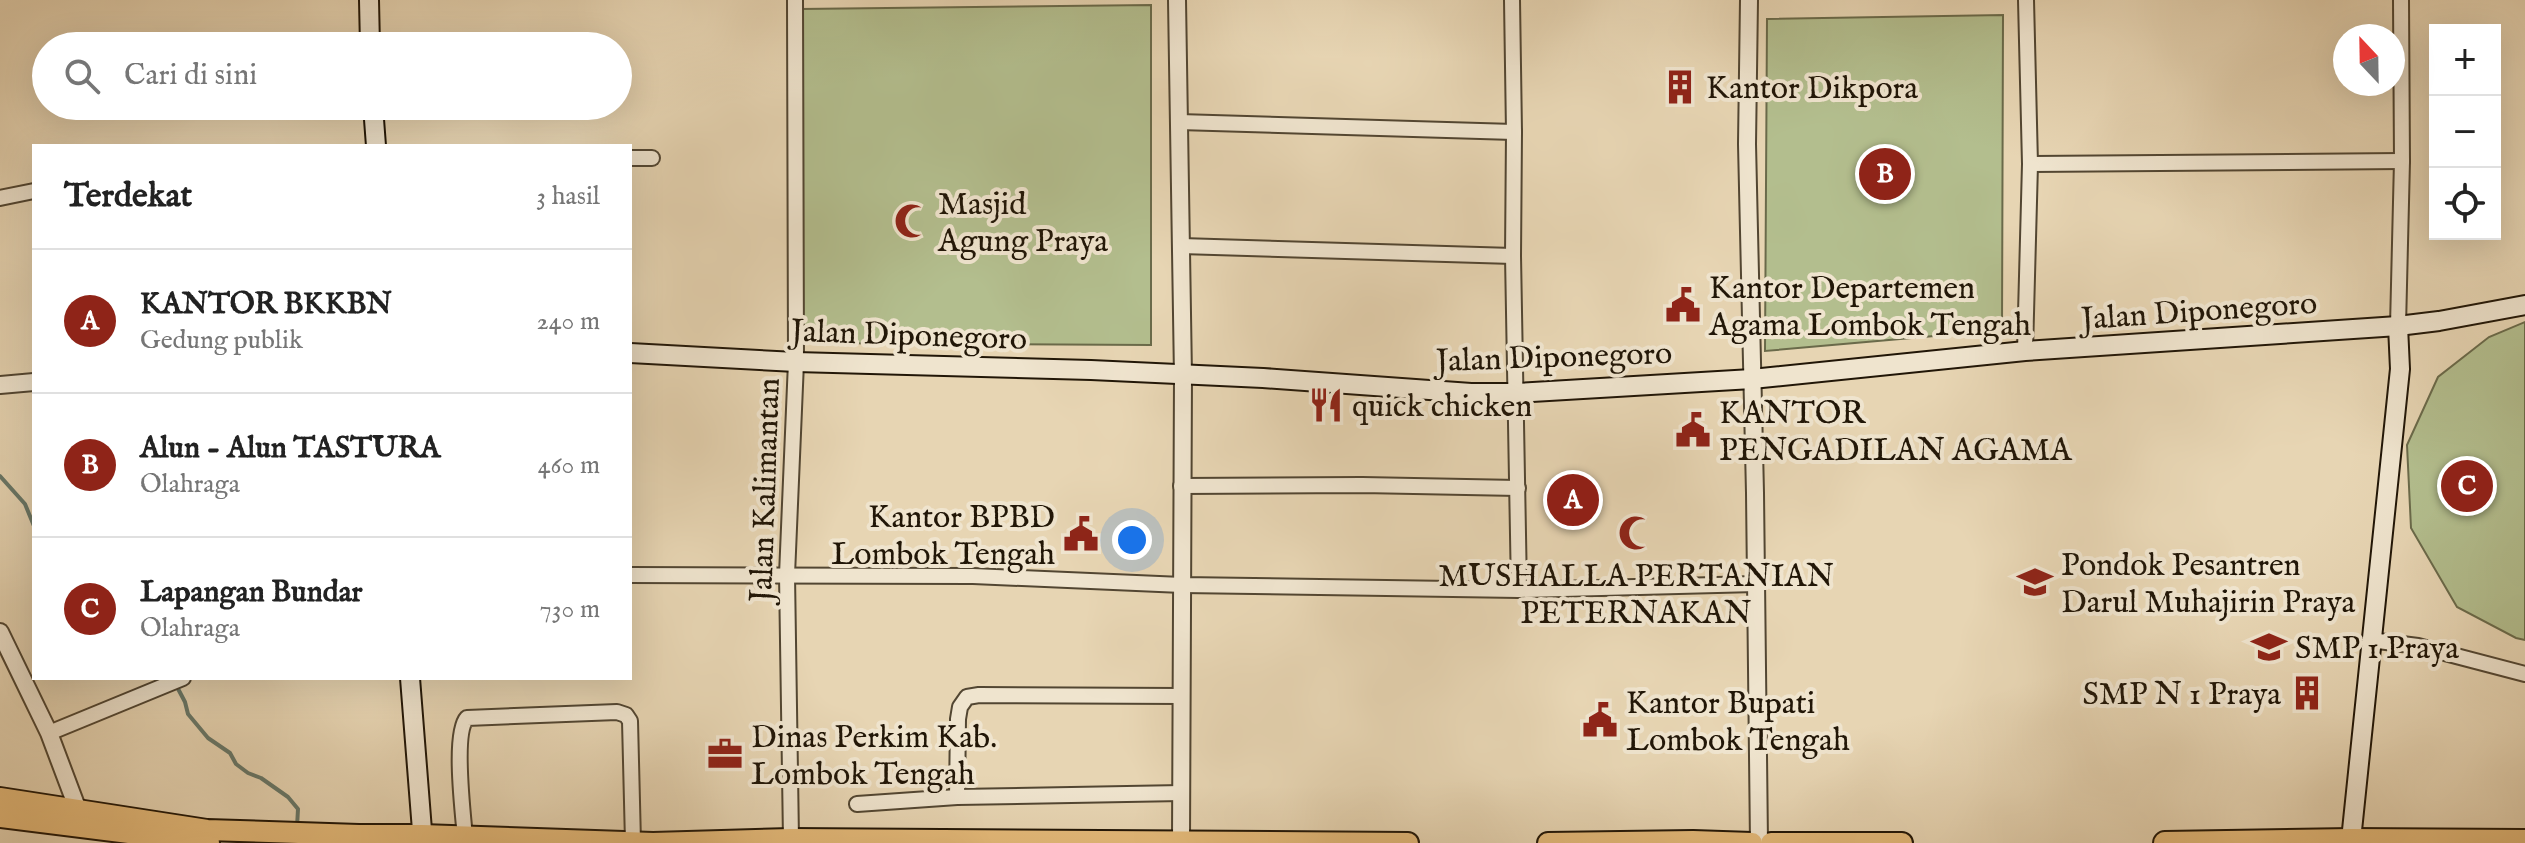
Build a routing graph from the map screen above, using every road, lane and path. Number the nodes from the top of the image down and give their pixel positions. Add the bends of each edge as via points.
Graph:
1 (369, 0) edge
2 (795, 0) edge
3 (1177, 0) edge
4 (1512, 0) edge
5 (1749, 0) edge
6 (2026, 0) edge
7 (2401, 0) edge
8 (370, 32) edge
9 (374, 120) edge
10 (1179, 122) junction
11 (1514, 132) junction
12 (376, 144) edge
13 (632, 158) edge
14 (652, 158) dead end
15 (2402, 161) junction
16 (2030, 164) junction
17 (32, 191) edge
18 (0, 198) edge
19 (1181, 246) junction
20 (1513, 256) junction
21 (2525, 305) edge
22 (2398, 326) junction
23 (2025, 351) junction
24 (632, 353) edge
25 (796, 362) junction
26 (1183, 376) junction
27 (1752, 379) junction
28 (32, 382) edge
29 (0, 385) edge
30 (1516, 393) junction
31 (1181, 486) junction
32 (1518, 488) junction
33 (632, 575) edge
34 (787, 575) junction
35 (1756, 584) junction
36 (1182, 585) junction
37 (1519, 590) junction
38 (0, 632) edge
39 (2370, 640) junction
40 (2525, 674) edge
41 (410, 680) edge
42 (179, 681) edge
43 (1181, 696) junction
44 (49, 733) junction
45 (1182, 793) junction
46 (957, 797) junction
47 (0, 798) edge
48 (857, 804) dead end
49 (78, 810) junction
50 (0, 817) edge
51 (465, 837) junction
52 (422, 839) edge
53 (791, 839) junction
54 (2351, 840) junction
55 (1181, 841) junction
56 (2525, 841) edge
57 (633, 842) edge
58 (940, 842) edge
59 (209, 843) edge
60 (653, 843) edge
61 (1408, 843) edge
62 (1548, 843) edge
63 (1752, 843) edge
64 (1759, 843) edge
65 (1771, 843) edge
66 (1902, 843) edge
67 (2165, 843) edge

1 - 8 main road
2 - 25 street, Jalan Kalimantan
3 - 10 street
4 - 11 street
5 - 27 street
6 - 16 street
7 - 15 street
9 - 12 main road
10 - 11 street
10 - 19 street
11 - 20 street
13 - 14 street
15 - 16 street
15 - 22 street
16 - 23 street
17 - 18 street
19 - 20 street
19 - 26 street
20 - 30 street
21 - 22 main road, Jalan Diponegoro
22 - 23 main road, Jalan Diponegoro
22 - 39 main road via 2400,369
23 - 27 main road, Jalan Diponegoro
24 - 25 main road, Jalan Diponegoro
25 - 26 main road, Jalan Diponegoro
25 - 34 street, Jalan Kalimantan
26 - 30 main road, Jalan Diponegoro
26 - 31 street
27 - 30 main road, Jalan Diponegoro
27 - 35 street
28 - 29 street
30 - 32 street
31 - 32 street
31 - 36 street
32 - 37 street
33 - 34 street
34 - 36 street
34 - 53 street, Jalan Kalimantan
35 - 37 street
35 - 64 street
36 - 37 street
36 - 43 street
38 - 44 street
39 - 40 street via 2418,646
39 - 54 main road
41 - 52 main road
42 - 44 street
43 - 45 street
43 - 46 street via 967,697 958,719
44 - 49 street
45 - 46 street
45 - 55 street
46 - 48 street
47 - 49 main road
49 - 52 main road via 207,830
50 - 59 main road
51 - 52 main road
51 - 57 main road
51 - 57 street via 459,764 467,718 617,712 630,721
53 - 58 main road
53 - 60 main road
54 - 56 highway
54 - 67 highway
55 - 58 main road
55 - 61 main road
57 - 60 main road
62 - 63 main road
65 - 66 main road

